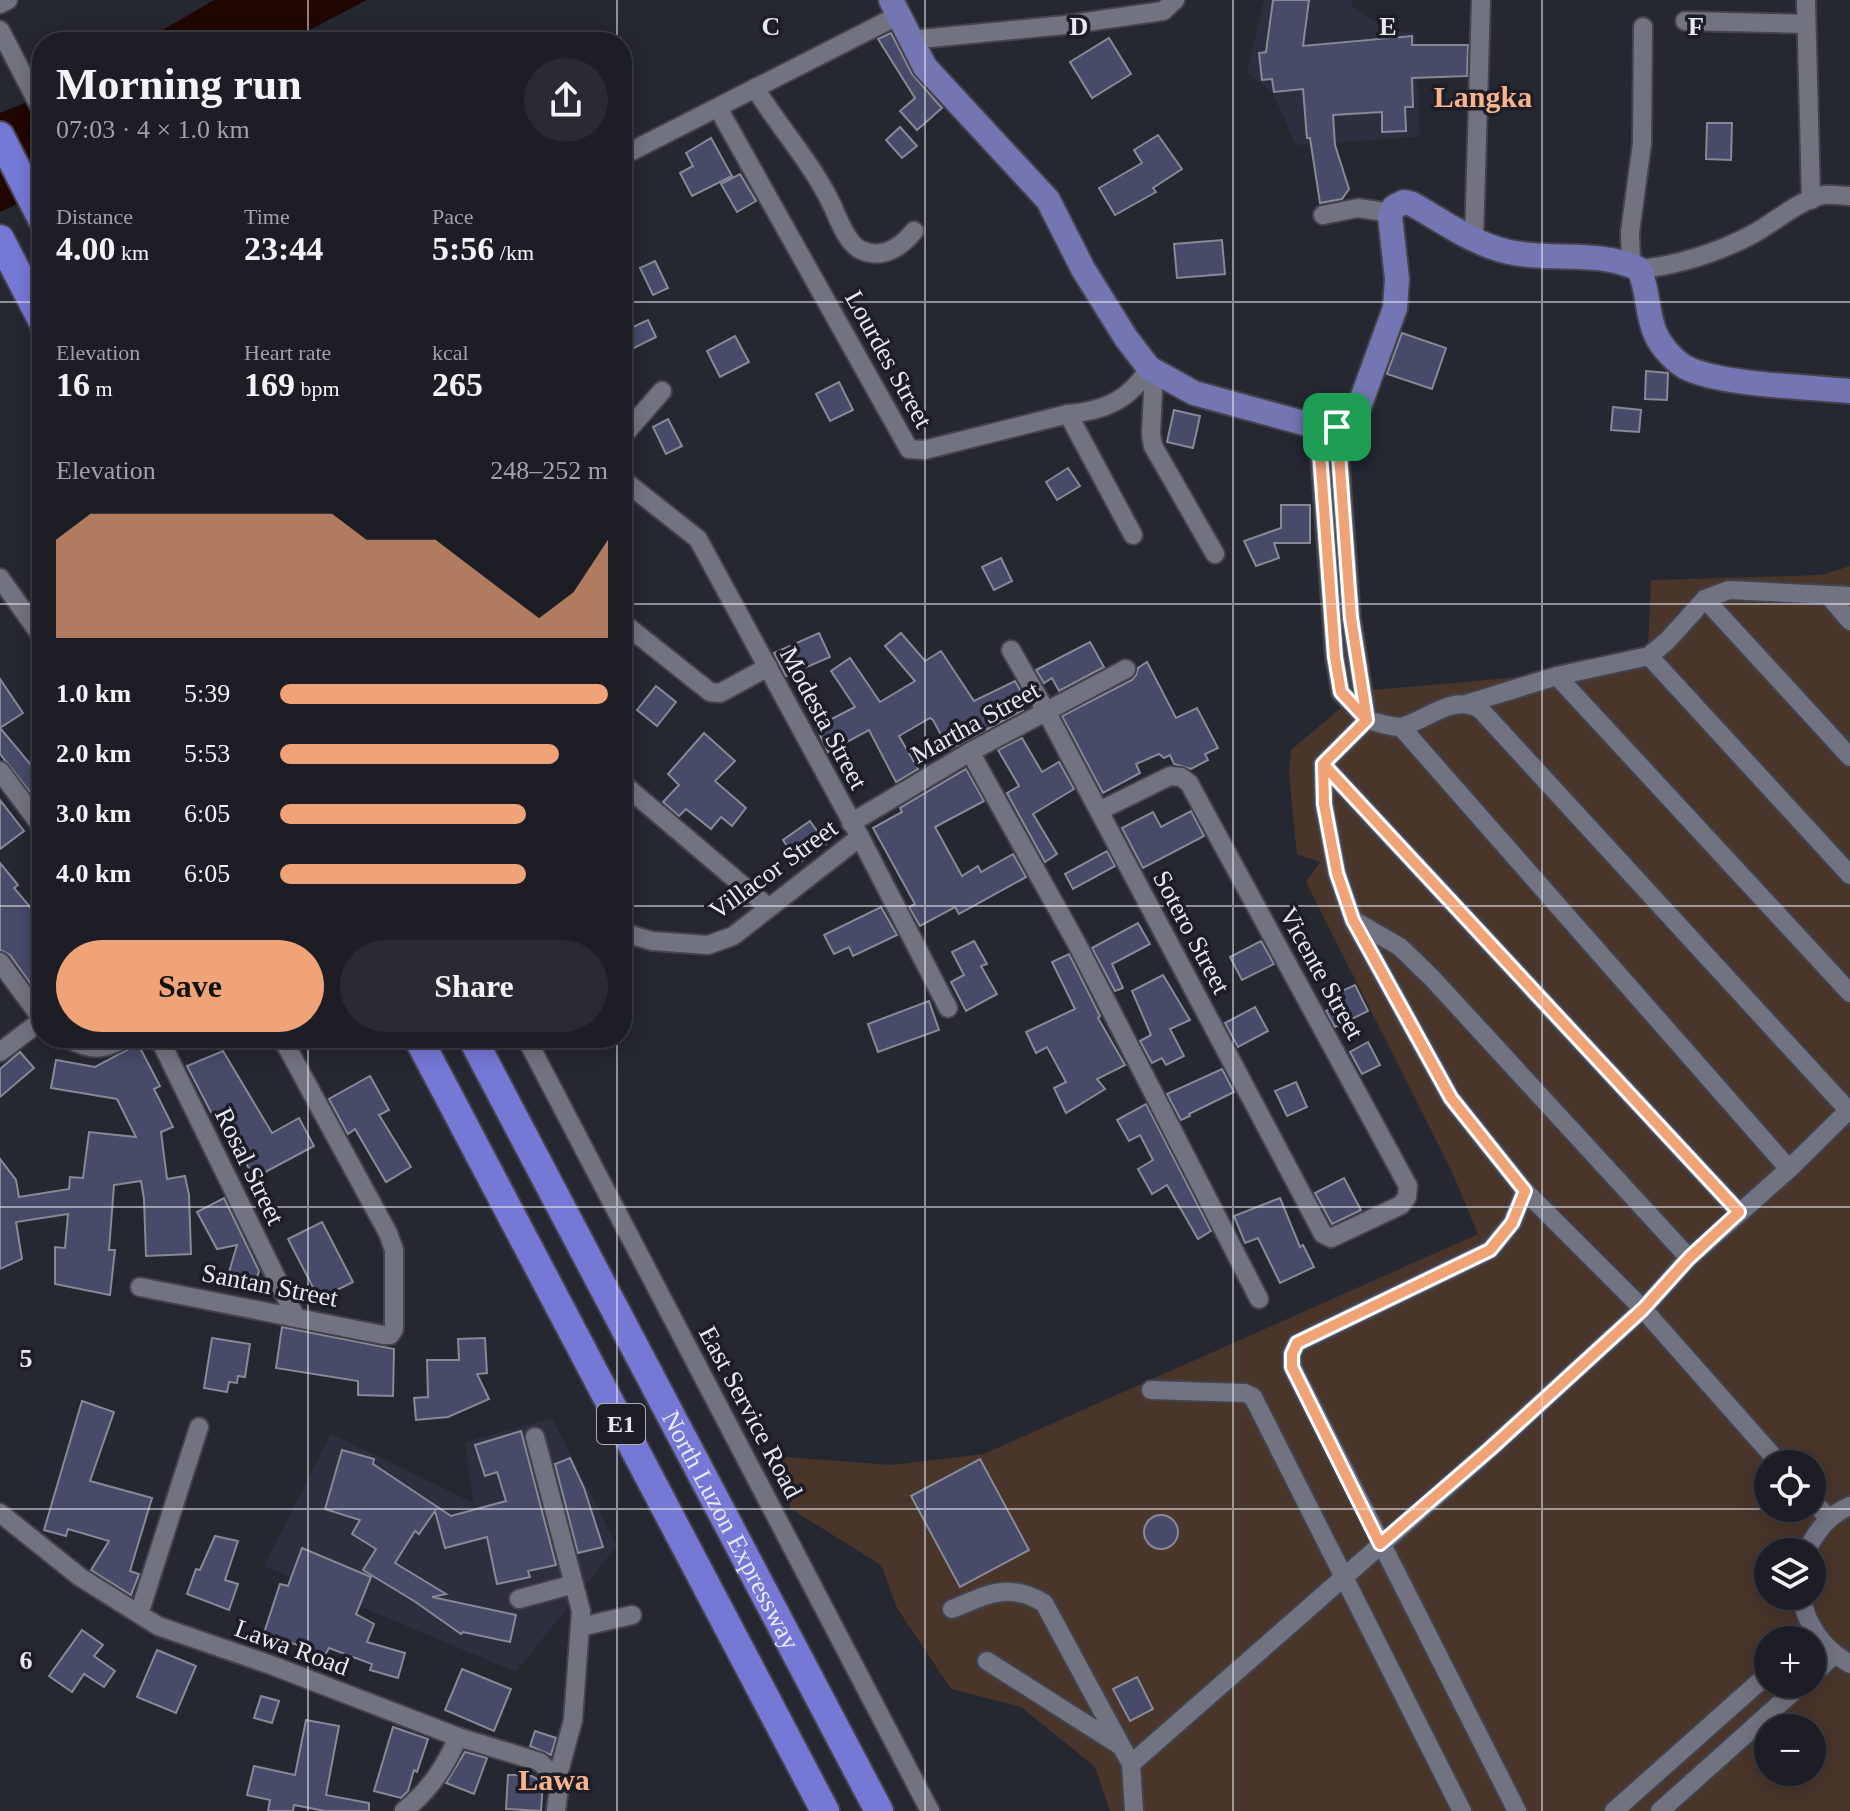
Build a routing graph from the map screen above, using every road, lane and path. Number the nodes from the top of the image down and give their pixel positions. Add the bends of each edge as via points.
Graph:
1 (8, 0) edge
2 (1175, 0) edge
3 (1481, 0) edge
4 (1806, 0) edge
5 (0, 4) edge
6 (895, 8) edge
7 (1685, 21) dead end
8 (1806, 24) junction
9 (1643, 27) dead end
10 (0, 30) edge
11 (910, 40) junction
12 (755, 88) junction
13 (32, 92) edge
14 (718, 108) junction
15 (0, 136) edge
16 (632, 151) edge
17 (1850, 196) edge
18 (32, 199) edge
19 (1811, 200) junction
20 (1391, 213) junction
21 (1323, 215) dead end
22 (914, 231) dead end
23 (1474, 239) junction
24 (1, 241) edge
25 (1635, 267) junction
26 (32, 301) edge
27 (1152, 370) junction
28 (662, 391) dead end
29 (1850, 391) edge
30 (1068, 414) junction
31 (632, 426) edge
32 (1328, 427) junction
33 (632, 487) edge
34 (1133, 535) dead end
35 (1215, 554) dead end
36 (0, 578) edge
37 (1828, 595) junction
38 (1850, 596) edge
39 (1705, 599) junction
40 (1850, 621) edge
41 (32, 623) edge
42 (632, 630) edge
43 (1011, 650) dead end
44 (1649, 656) junction
45 (768, 667) junction
46 (1126, 669) dead end
47 (1557, 676) junction
48 (1469, 703) junction
49 (1046, 711) junction
50 (1367, 720) junction
51 (1401, 727) junction
52 (970, 752) junction
53 (1850, 757) edge
54 (1323, 764) junction
55 (0, 771) edge
56 (632, 791) edge
57 (1099, 811) junction
58 (32, 814) edge
59 (856, 830) junction
60 (1850, 875) edge
61 (768, 907) junction
62 (1353, 920) junction
63 (632, 935) edge
64 (0, 962) edge
65 (1850, 993) edge
66 (32, 1006) edge
67 (948, 1008) dead end
68 (32, 1028) edge
69 (164, 1048) edge
70 (287, 1048) edge
71 (423, 1048) edge
72 (477, 1048) edge
73 (531, 1048) edge
74 (0, 1052) edge
75 (1849, 1110) edge
76 (1789, 1169) junction
77 (1525, 1191) junction
78 (1739, 1212) junction
79 (1327, 1237) joint
80 (1689, 1258) junction
81 (140, 1287) dead end
82 (1259, 1299) dead end
83 (1643, 1309) junction
84 (295, 1316) junction
85 (1151, 1390) dead end
86 (199, 1427) dead end
87 (535, 1437) dead end
88 (1768, 1450) edge
89 (1850, 1506) edge
90 (0, 1513) edge
91 (1826, 1516) edge
92 (1829, 1519) junction
93 (1814, 1538) edge
94 (1380, 1544) junction
95 (1343, 1579) junction
96 (574, 1584) junction
97 (519, 1599) dead end
98 (952, 1609) dead end
99 (139, 1614) junction
100 (632, 1615) dead end
101 (580, 1627) junction
102 (987, 1661) dead end
103 (1754, 1686) edge
104 (1786, 1698) edge
105 (458, 1737) junction
106 (1120, 1746) junction
107 (1131, 1764) junction
108 (557, 1779) junction
109 (404, 1811) edge
110 (556, 1811) edge
111 (825, 1811) edge
112 (879, 1811) edge
113 (930, 1811) edge
114 (1134, 1811) edge
115 (1462, 1811) edge
116 (1517, 1811) edge
117 (1614, 1811) edge
118 (1660, 1811) edge

1 - 5 street
2 - 11 street via 1163,11
3 - 23 street
4 - 8 street
6 - 11 main road
6 - 12 street
7 - 8 street
8 - 19 street
9 - 25 street via 1642,144 1630,232
10 - 13 street
11 - 27 main road via 925,67 1048,200 1083,269
12 - 14 street
12 - 22 street via 824,188 853,244 884,254 903,245
14 - 16 street
14 - 30 street, Lourdes Street via 909,449 924,450
15 - 18 highway
17 - 19 street
19 - 25 street via 1713,251 1655,268
20 - 21 street via 1358,208
20 - 23 main road via 1404,202 1412,204
20 - 32 main road via 1395,308 1359,407
23 - 25 main road via 1506,251 1597,258
24 - 26 highway
25 - 29 main road via 1645,282 1655,335 1684,367 1722,378
27 - 30 street, Lourdes Street via 1129,395 1110,406
27 - 32 main road via 1194,393
27 - 35 street via 1153,446
28 - 31 street
30 - 34 street
32 - 50 street via 1335,657 1341,692
33 - 45 street, Modesta Street via 698,539
36 - 41 street
37 - 38 street
37 - 39 street via 1729,590
37 - 40 street
39 - 44 street
39 - 53 street
42 - 45 street via 710,692 720,693
43 - 49 street, Sotero Street
44 - 47 street
44 - 60 street
45 - 59 street, Modesta Street
46 - 49 street, Martha Street
47 - 48 street
47 - 65 street
48 - 51 street via 1454,704
48 - 75 street
49 - 52 street, Martha Street
49 - 57 street, Sotero Street
50 - 51 street
50 - 54 street
51 - 76 street
52 - 59 street, Martha Street
52 - 82 street via 1077,944
54 - 62 street via 1324,804 1337,873
54 - 78 street
55 - 58 street
56 - 61 street
57 - 79 street, Sotero Street
57 - 79 street, Vicente Street via 1170,776 1189,783 1401,1172 1408,1186 1401,1205
59 - 61 street, Villacor Street
59 - 67 street, Modesta Street
61 - 63 street, Villacor Street via 733,936 708,945
62 - 77 street via 1451,1098
62 - 80 street via 1400,947 1432,978
64 - 66 street
68 - 74 street
69 - 84 street, Rosal Street
70 - 84 street, Santan Street via 388,1233 395,1283 390,1335
71 - 111 highway, North Luzon Expressway / E1
72 - 112 highway, North Luzon Expressway / E1
73 - 113 street, East Service Road
75 - 76 street
76 - 78 street
77 - 83 street
77 - 94 street via 1512,1223 1490,1250 1297,1343 1292,1354 1292,1367
78 - 80 street
80 - 83 street
81 - 84 street, Santan Street
83 - 88 street
83 - 94 street
85 - 95 street via 1253,1397
86 - 99 street
87 - 96 street
89 - 92 street
90 - 99 street, Lawa Road via 80,1577
91 - 92 street
92 - 93 street
94 - 95 street
94 - 116 street
95 - 107 street
95 - 115 street
96 - 97 street
96 - 101 street
98 - 106 street via 999,1590 1026,1592 1044,1603
99 - 105 street, Lawa Road
100 - 101 street
101 - 108 street via 573,1720
102 - 106 street
103 - 117 street
104 - 118 street
105 - 108 street, Lawa Road via 540,1762
105 - 109 street via 441,1772
106 - 107 street
107 - 114 street
108 - 110 street

